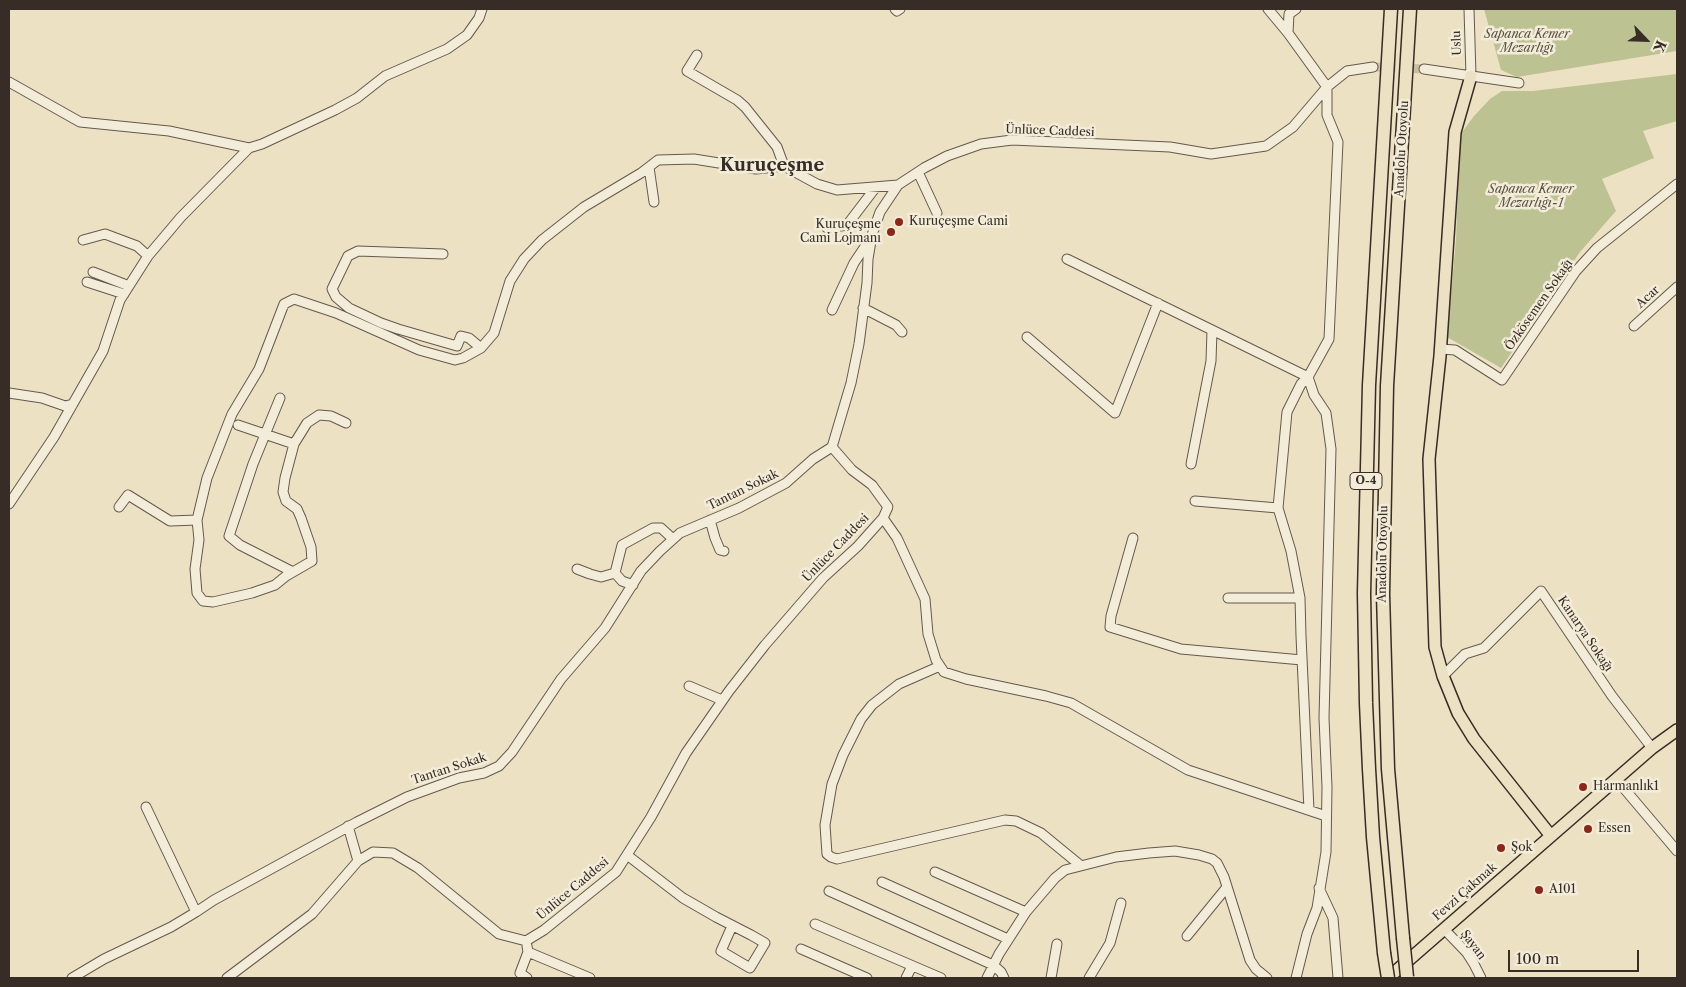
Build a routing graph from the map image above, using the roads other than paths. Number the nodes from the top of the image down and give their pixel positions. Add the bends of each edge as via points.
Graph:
1 (482, 9) edge
2 (895, 9) edge
3 (900, 9) edge
4 (1268, 9) edge
5 (1296, 9) edge
6 (1391, 9) edge
7 (1410, 9) edge
8 (1469, 9) edge
9 (1288, 33) junction
10 (697, 55) dead end
11 (1373, 68) tunnel mouth
12 (1424, 69) tunnel mouth
13 (1471, 76) junction
14 (9, 82) edge
15 (1518, 83) dead end
16 (1327, 87) junction
17 (249, 148) junction
18 (784, 166) junction
19 (649, 167) junction
20 (918, 172) junction
21 (1677, 184) edge
22 (898, 185) junction
23 (876, 186) junction
24 (654, 202) dead end
25 (938, 213) dead end
26 (827, 228) dead end
27 (872, 235) junction
28 (82, 240) dead end
29 (443, 254) dead end
30 (148, 256) junction
31 (1067, 258) dead end
32 (93, 272) dead end
33 (88, 282) dead end
34 (129, 286) junction
35 (1677, 288) edge
36 (124, 294) junction
37 (1158, 304) junction
38 (863, 308) junction
39 (832, 310) dead end
40 (1634, 326) dead end
41 (1212, 331) junction
42 (902, 332) dead end
43 (1027, 337) dead end
44 (481, 348) junction
45 (1440, 350) junction
46 (1308, 377) junction
47 (9, 393) edge
48 (280, 398) dead end
49 (73, 404) junction
50 (346, 423) dead end
51 (238, 425) dead end
52 (265, 434) junction
53 (294, 444) junction
54 (832, 446) junction
55 (1190, 464) dead end
56 (1195, 501) dead end
57 (9, 504) edge
58 (119, 507) dead end
59 (1278, 508) junction
60 (883, 518) junction
61 (197, 520) junction
62 (710, 520) junction
63 (1132, 538) dead end
64 (673, 539) junction
65 (724, 551) dead end
66 (577, 568) dead end
67 (293, 572) junction
68 (615, 573) junction
69 (633, 586) junction
70 (1228, 598) dead end
71 (1300, 598) junction
72 (1302, 660) junction
73 (940, 666) junction
74 (1443, 676) junction
75 (689, 686) dead end
76 (722, 700) junction
77 (1677, 720) edge
78 (1677, 730) edge
79 (1652, 748) junction
80 (1616, 779) junction
81 (146, 807) dead end
82 (1309, 810) junction
83 (1326, 816) junction
84 (348, 826) junction
85 (1550, 836) junction
86 (1677, 852) edge
87 (627, 854) junction
88 (358, 861) junction
89 (1080, 866) junction
90 (935, 872) dead end
91 (882, 882) dead end
92 (1228, 887) junction
93 (1319, 888) junction
94 (829, 891) dead end
95 (1121, 903) dead end
96 (196, 912) junction
97 (1026, 912) junction
98 (815, 924) dead end
99 (732, 926) junction
100 (1444, 929) junction
101 (1186, 936) dead end
102 (1008, 939) junction
103 (526, 941) junction
104 (1057, 944) dead end
105 (801, 949) dead end
106 (528, 952) junction
107 (993, 965) junction
108 (912, 966) junction
109 (72, 978) edge
110 (227, 978) edge
111 (527, 978) edge
112 (590, 978) edge
113 (867, 978) edge
114 (906, 978) edge
115 (940, 978) edge
116 (987, 978) edge
117 (1004, 978) edge
118 (1051, 978) edge
119 (1089, 978) edge
120 (1267, 978) edge
121 (1296, 978) edge
122 (1338, 978) edge
123 (1388, 978) edge
124 (1407, 978) edge
125 (1481, 978) edge

1 - 17 street via 467,35 447,49 386,76 335,110
2 - 3 street
4 - 9 street
5 - 9 street via 1289,14
6 - 123 highway, Anadolu Otoyolu / O-4, bridge via 1369,385 1364,593 1369,769
7 - 124 highway, Anadolu Otoyolu / O-4, bridge via 1388,386 1382,594 1388,769
8 - 13 street, Uslu
9 - 16 street
10 - 18 street via 687,70 745,107 777,147
11 - 16 street, Ünlüce Caddesi via 1347,71
12 - 13 street
13 - 15 street
13 - 45 main road via 1455,132
14 - 17 street via 80,122 170,131
16 - 20 street, Ünlüce Caddesi via 1293,127 1266,146 1210,154 1170,147 1012,140 981,144
16 - 46 street via 1326,115 1338,142 1329,338
17 - 30 street via 180,217
18 - 19 street via 756,169 694,159 658,160
18 - 23 street via 817,184 837,190
19 - 24 street
19 - 44 street via 584,207 542,240 524,259 510,281 494,333
20 - 22 street, Ünlüce Caddesi
20 - 25 street
21 - 45 street, Özkösemen Sokağı via 1597,248 1576,271 1502,380 1455,350
22 - 23 street
22 - 27 street, Ünlüce Caddesi via 880,212
23 - 26 street via 847,225
27 - 38 street, Ünlüce Caddesi
27 - 39 street via 854,263
28 - 30 street via 105,234 137,246
29 - 44 street via 358,250 348,256 332,289 336,298 349,308 398,330 456,346 461,336
30 - 34 street
31 - 37 street
32 - 34 street
33 - 36 street
34 - 36 street
35 - 40 street, Acar
36 - 49 street via 103,351
37 - 41 street
37 - 43 street via 1115,413
38 - 42 street
38 - 54 street, Ünlüce Caddesi via 851,383
41 - 46 street
41 - 55 street via 1211,361
44 - 61 street via 455,360 419,350 336,313 294,299 284,304 259,369 232,414 222,438 206,478
45 - 74 main road via 1429,459 1435,646
46 - 59 street via 1287,412
46 - 83 street via 1314,395 1326,413 1331,449 1324,718
47 - 49 street via 42,398 64,406
48 - 52 street
49 - 57 street
50 - 53 street via 319,415 307,423
51 - 52 street
52 - 53 street
52 - 67 street via 229,536
53 - 67 street via 283,492 286,501 301,518 311,547 312,561
54 - 60 street, Ünlüce Caddesi via 852,470 882,497 888,507
54 - 62 street, Tantan Sokak via 786,483
56 - 59 street
58 - 61 street via 128,495 170,521
59 - 71 street
60 - 73 street via 897,538 925,599 928,634
60 - 76 street, Ünlüce Caddesi via 823,578 765,644
61 - 67 street via 199,540 195,569 197,593 203,601 213,602 252,593 275,585
62 - 64 street, Tantan Sokak
62 - 65 street via 720,550
63 - 72 street via 1110,627 1181,649
64 - 68 street via 661,528 653,528 622,545
64 - 69 street, Tantan Sokak via 641,571
66 - 68 street via 601,577
68 - 69 street via 622,582
69 - 84 street, Tantan Sokak via 606,628 561,679 499,766 408,797
70 - 71 street
71 - 72 street
72 - 82 street
73 - 82 street via 944,672 966,679 1072,703 1188,770
73 - 89 street via 899,684 872,705 861,719 832,784 825,825 827,854 837,859 1005,820 1016,821 1042,833
74 - 79 street, Kanarya Sokağı via 1465,654 1484,648 1541,591 1612,696
74 - 85 main road via 1458,713 1474,739
75 - 76 street
76 - 87 street, Ünlüce Caddesi via 686,753
77 - 79 main road
78 - 79 main road
79 - 80 main road, Fevzi Çakmak
80 - 85 main road, Fevzi Çakmak
80 - 86 street
81 - 96 street
82 - 83 street
83 - 93 street via 1326,852
84 - 88 street
84 - 96 street, Tantan Sokak
85 - 100 main road, Fevzi Çakmak
87 - 99 street via 683,898
87 - 103 street, Ünlüce Caddesi via 616,872 599,887
88 - 103 street via 373,852 393,853 418,868 499,934
88 - 110 street via 312,914
89 - 92 street via 1149,853 1199,855 1217,863
89 - 97 street via 1065,870 1055,878
90 - 97 street
91 - 102 street
92 - 101 street
92 - 120 street via 1250,960
93 - 121 street via 1317,908
93 - 122 street via 1334,918
94 - 107 street
95 - 119 street via 1110,943
96 - 109 street, Tantan Sokak
97 - 102 street
98 - 108 street
99 - 99 street via 721,951 750,968 765,944
100 - 123 main road, Fevzi Çakmak
100 - 125 street, Şayan via 1467,953
102 - 107 street
103 - 106 street
104 - 118 street
105 - 113 street
106 - 111 street via 520,973
106 - 112 street
107 - 116 street
107 - 117 street
108 - 114 street
108 - 115 street

